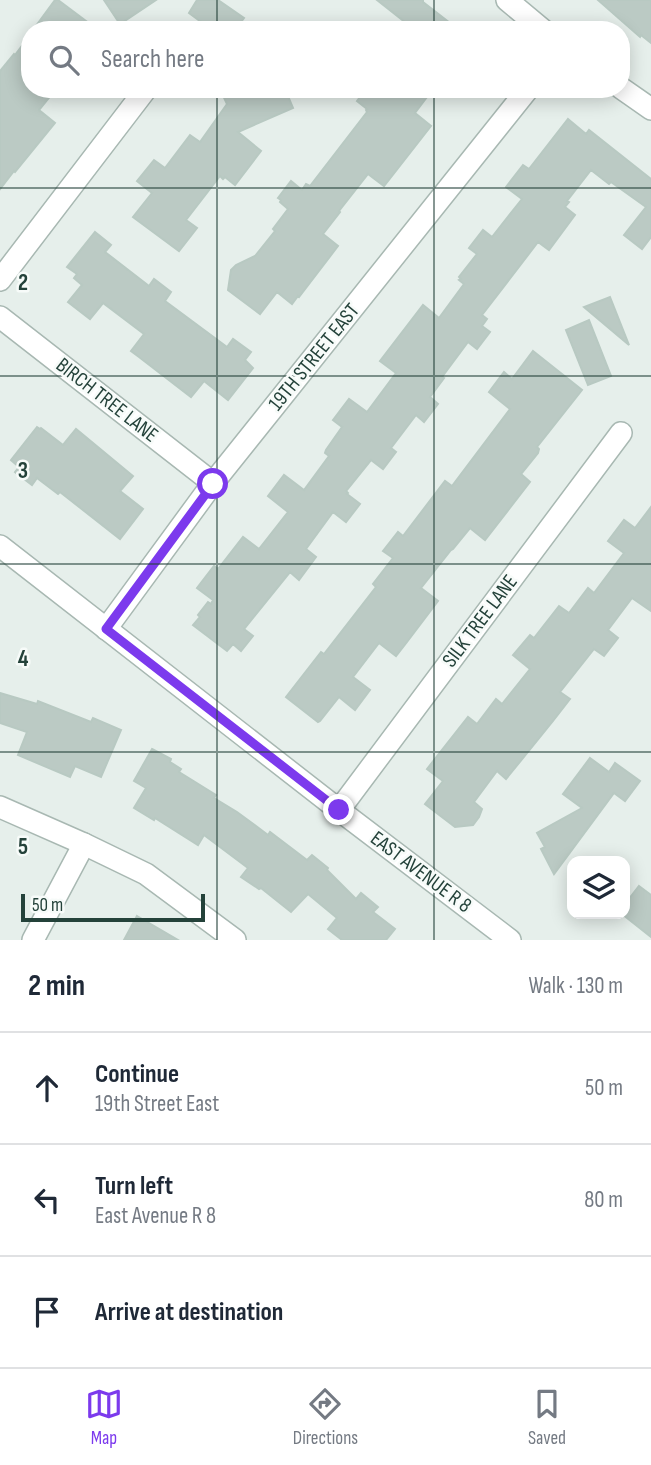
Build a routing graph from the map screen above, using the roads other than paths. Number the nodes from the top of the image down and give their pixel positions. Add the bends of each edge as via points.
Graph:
1 (507, 0) edge
2 (532, 21) edge
3 (630, 94) edge
4 (139, 98) edge
5 (521, 98) edge
6 (651, 109) edge
7 (0, 280) edge
8 (0, 317) edge
9 (621, 433) dead end
10 (213, 484) junction
11 (0, 546) edge
12 (106, 629) junction
13 (0, 807) edge
14 (339, 810) junction
15 (84, 844) junction
16 (33, 940) edge
17 (235, 940) edge
18 (510, 940) edge

1 - 2 street
3 - 6 street
4 - 7 street
5 - 10 street, 19TH STREET EAST
8 - 10 street, BIRCH TREE LANE
9 - 14 street, SILK TREE LANE
10 - 12 street, 19TH STREET EAST
11 - 12 street, EAST AVENUE R 8
12 - 14 street, EAST AVENUE R 8
13 - 15 street
14 - 18 street, EAST AVENUE R 8
15 - 16 street
15 - 17 street via 146,874

